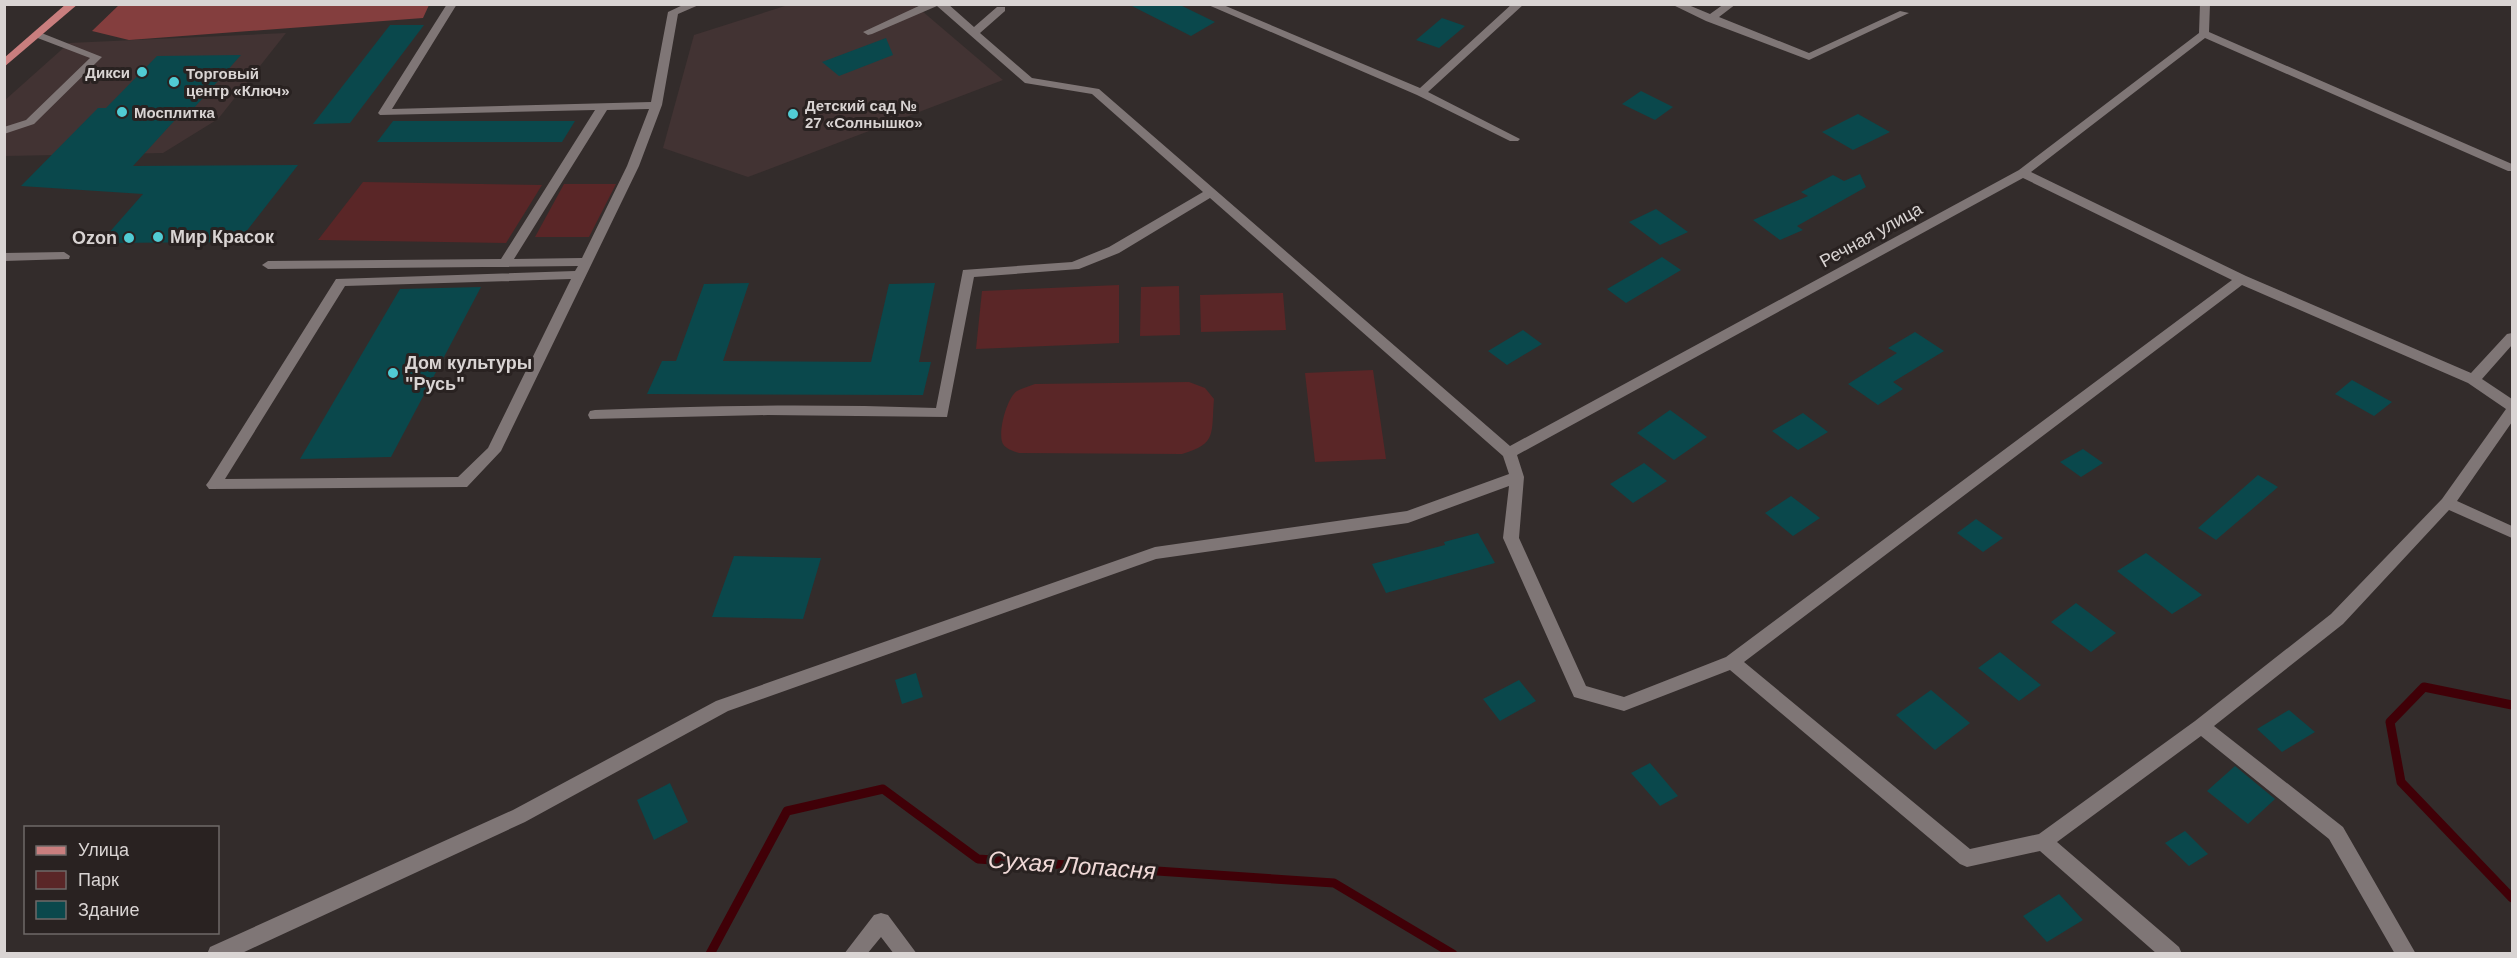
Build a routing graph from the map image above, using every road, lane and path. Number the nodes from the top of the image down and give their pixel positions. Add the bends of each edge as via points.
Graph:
1 (73, 4) edge
2 (453, 4) edge
3 (696, 4) edge
4 (933, 4) edge
5 (941, 4) edge
6 (1211, 4) edge
7 (1519, 4) edge
8 (1676, 4) edge
9 (1731, 4) edge
10 (2205, 4) edge
11 (1000, 9) dead end
12 (1904, 13) dead end
13 (1710, 19) junction
14 (868, 32) dead end
15 (973, 34) junction
16 (2204, 34) junction
17 (39, 35) junction
18 (4, 64) edge
19 (1421, 93) junction
20 (656, 105) junction
21 (603, 107) junction
22 (4, 131) edge
23 (1514, 139) dead end
24 (2512, 168) edge
25 (2023, 173) junction
26 (1211, 192) junction
27 (64, 256) dead end
28 (4, 257) edge
29 (505, 263) junction
30 (268, 265) dead end
31 (584, 269) junction
32 (2241, 279) junction
33 (2512, 337) edge
34 (2473, 380) junction
35 (2512, 406) edge
36 (2512, 412) edge
37 (595, 415) dead end
38 (1509, 453) junction
39 (1518, 477) junction
40 (2447, 503) junction
41 (2512, 532) edge
42 (1732, 662) junction
43 (2201, 726) junction
44 (2043, 842) junction
45 (217, 954) edge
46 (854, 954) edge
47 (907, 954) edge
48 (2172, 954) edge
49 (2406, 954) edge

1 - 17 main road
2 - 21 street via 384,113
3 - 20 street via 673,12
4 - 14 street
5 - 15 street
6 - 19 street
7 - 19 street
8 - 13 street
9 - 13 street
10 - 16 street
11 - 15 street
12 - 13 street via 1809,57
15 - 26 street via 1029,81 1095,91
16 - 24 street
16 - 25 street, Речная улица
17 - 18 main road
17 - 22 street via 97,57 30,122
19 - 23 street
20 - 21 street
20 - 31 street via 633,166
21 - 29 street
25 - 32 street
25 - 38 street, Речная улица
26 - 37 street via 1113,250 1074,266 968,273 942,413 689,410
26 - 38 street
27 - 28 street
29 - 30 street
29 - 31 street
31 - 31 street via 341,282 214,485 462,483 494,451
32 - 34 street
32 - 42 street
33 - 34 street
34 - 35 street
36 - 40 street
38 - 39 street
39 - 42 street via 1511,538 1580,692 1624,704
39 - 45 street via 1408,518 1155,553 722,706 519,816
40 - 41 street
40 - 43 street via 2337,619
42 - 44 street via 1967,858
43 - 44 street
43 - 49 street via 2336,832
44 - 48 street
46 - 47 street via 881,922

